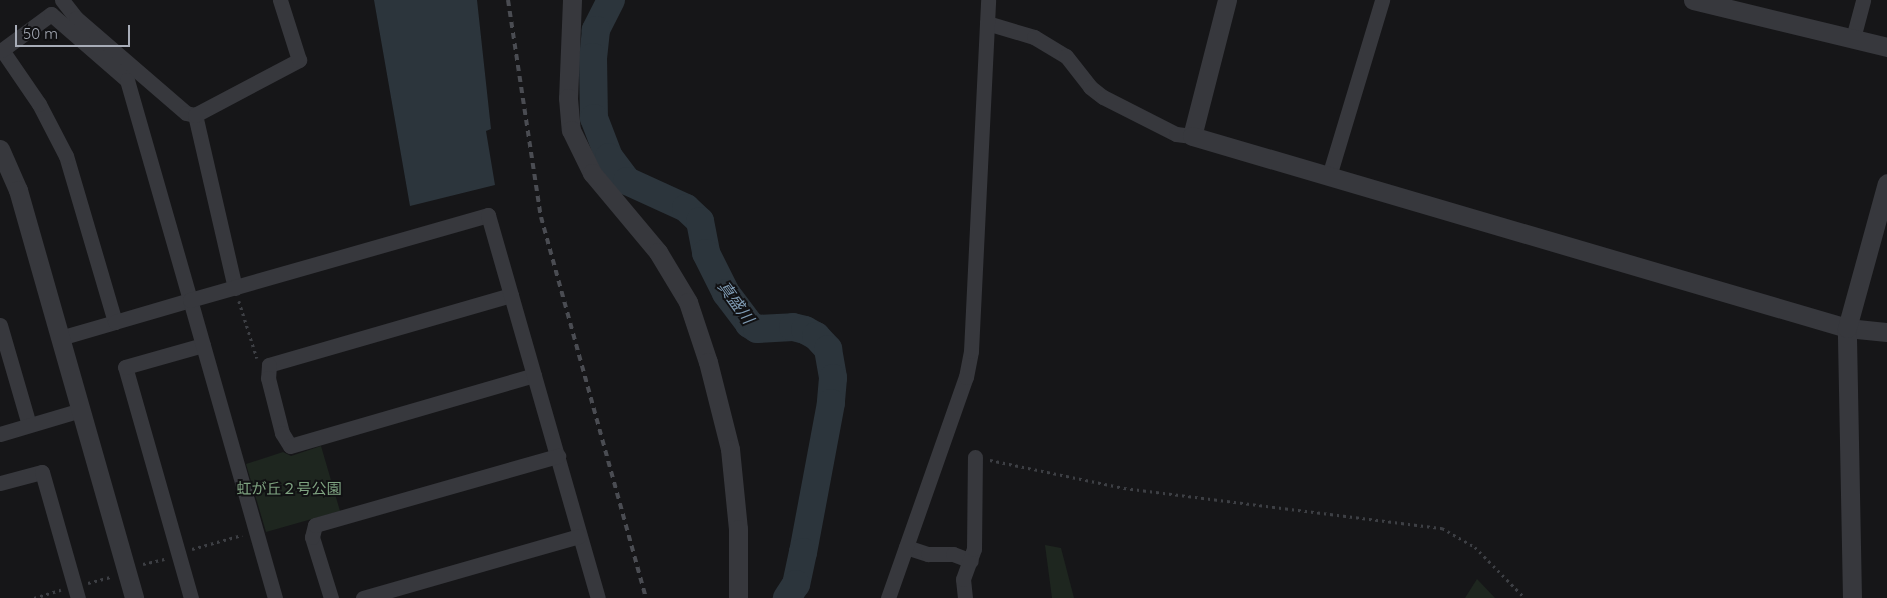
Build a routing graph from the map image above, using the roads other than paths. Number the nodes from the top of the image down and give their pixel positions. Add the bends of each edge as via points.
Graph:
1 (62, 0) edge
2 (280, 0) edge
3 (572, 0) edge
4 (988, 0) edge
5 (1227, 0) edge
6 (1382, 0) edge
7 (1693, 0) edge
8 (1863, 0) edge
9 (987, 23) junction
10 (1853, 38) junction
11 (1887, 47) edge
12 (195, 115) junction
13 (1192, 136) junction
14 (0, 149) edge
15 (1329, 176) junction
16 (1887, 183) edge
17 (235, 288) junction
18 (511, 294) junction
19 (190, 300) junction
20 (115, 322) junction
21 (0, 325) edge
22 (1847, 328) junction
23 (1887, 332) edge
24 (60, 338) junction
25 (203, 345) junction
26 (534, 375) junction
27 (81, 410) junction
28 (29, 425) junction
29 (0, 434) edge
30 (558, 456) junction
31 (975, 457) road end
32 (0, 483) edge
33 (579, 536) junction
34 (906, 547) junction
35 (971, 561) junction
36 (76, 590) edge
37 (134, 598) edge
38 (191, 598) edge
39 (275, 598) edge
40 (331, 598) edge
41 (363, 598) edge
42 (598, 598) edge
43 (738, 598) edge
44 (888, 598) edge
45 (965, 598) edge
46 (1852, 598) edge

1 - 12 street via 76,18 186,113
2 - 12 street via 299,60
3 - 43 street via 568,98 571,130 592,173 658,252 688,302 708,362 730,449 738,529
4 - 9 street
5 - 13 street
6 - 15 street
7 - 10 street
8 - 10 street
9 - 13 street via 1034,37 1066,56 1103,97 1176,134
9 - 34 street via 972,351 966,377
10 - 11 street
12 - 17 street
13 - 15 street
14 - 24 street via 18,190
15 - 22 street
16 - 22 street
17 - 18 street via 488,215
17 - 19 street
18 - 26 street
18 - 26 street via 269,365 268,378 282,432 290,446
19 - 20 street
19 - 20 street via 127,80 51,14 2,50 44,112 66,156
19 - 25 street
20 - 24 street
21 - 28 street
22 - 23 street
22 - 46 street
24 - 27 street
25 - 38 street via 125,367
25 - 39 street
26 - 30 street
27 - 28 street
27 - 37 street
28 - 29 street
30 - 33 street
30 - 40 street via 315,525 312,537
31 - 35 street via 972,471 975,532
32 - 36 street via 42,472
33 - 41 street
33 - 42 street
34 - 35 street via 928,554 953,554
34 - 44 street
35 - 45 street via 963,579

